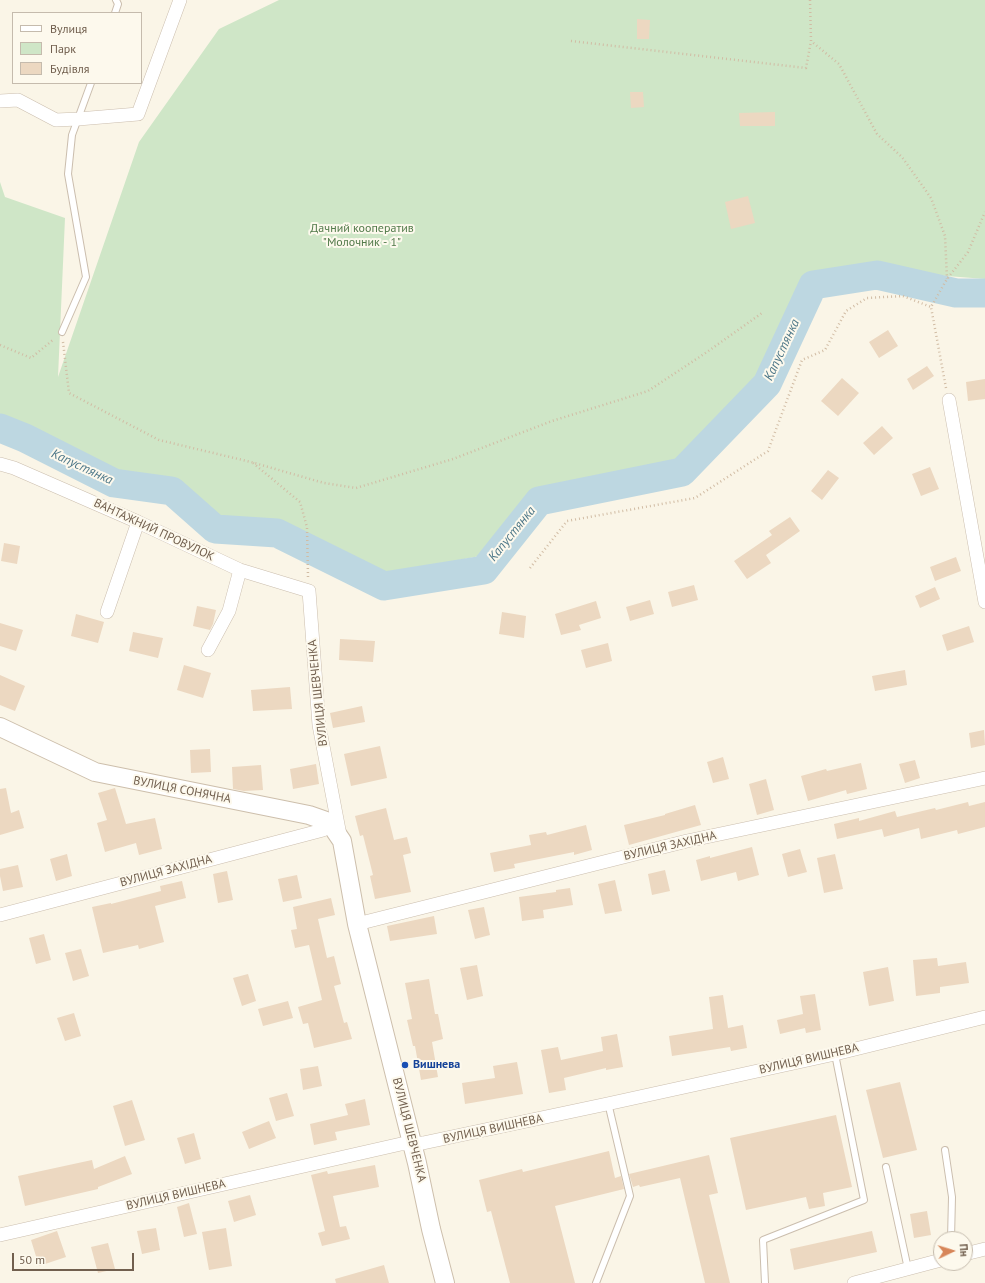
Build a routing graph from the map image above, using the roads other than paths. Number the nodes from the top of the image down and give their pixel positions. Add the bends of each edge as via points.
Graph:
1 (116, 0) edge
2 (180, 0) edge
3 (115, 12) edge
4 (91, 84) edge
5 (0, 101) edge
6 (78, 119) junction
7 (62, 332) road end
8 (949, 400) road end
9 (0, 464) edge
10 (138, 522) junction
11 (240, 570) junction
12 (309, 591) joint
13 (985, 602) edge
14 (107, 612) dead end
15 (208, 650) dead end
16 (0, 727) edge
17 (985, 778) edge
18 (328, 822) junction
19 (342, 841) junction
20 (0, 915) edge
21 (357, 924) junction
22 (985, 1017) edge
23 (835, 1054) junction
24 (607, 1104) junction
25 (412, 1144) junction
26 (945, 1150) dead end
27 (886, 1167) dead end
28 (951, 1231) edge
29 (0, 1235) edge
30 (985, 1248) edge
31 (973, 1252) edge
32 (933, 1262) edge
33 (908, 1268) junction
34 (445, 1283) edge
35 (596, 1283) edge
36 (765, 1283) edge
37 (854, 1283) edge

1 - 3 lane via 118,4
2 - 6 street via 138,114
4 - 6 lane
5 - 6 street via 18,100 56,120
6 - 7 lane via 72,135 68,174 86,277
8 - 13 street
9 - 10 street, ВАНТАЖНИЙ ПРОВУЛОК
10 - 11 street, ВАНТАЖНИЙ ПРОВУЛОК
10 - 14 street
11 - 12 street, ВАНТАЖНИЙ ПРОВУЛОК
11 - 15 street via 228,611
12 - 19 street, ВУЛИЦЯ ШЕВЧЕНКА via 319,725
16 - 18 street, ВУЛИЦЯ СОНЯЧНА via 95,772 309,815
17 - 21 street, ВУЛИЦЯ ЗАХІДНА via 687,841
18 - 19 street
18 - 20 street, ВУЛИЦЯ ЗАХІДНА via 322,830
19 - 21 street, ВУЛИЦЯ ШЕВЧЕНКА
21 - 25 street, ВУЛИЦЯ ШЕВЧЕНКА
22 - 23 street, ВУЛИЦЯ ВИШНЕВА
23 - 24 street, ВУЛИЦЯ ВИШНЕВА
23 - 36 lane via 864,1200 763,1240
24 - 25 street, ВУЛИЦЯ ВИШНЕВА via 423,1144
24 - 35 lane via 630,1196
25 - 29 street, ВУЛИЦЯ ВИШНЕВА via 402,1144
25 - 34 street, ВУЛИЦЯ ШЕВЧЕНКА
26 - 28 lane via 952,1197
27 - 33 lane
30 - 31 street
32 - 33 street
33 - 37 street

